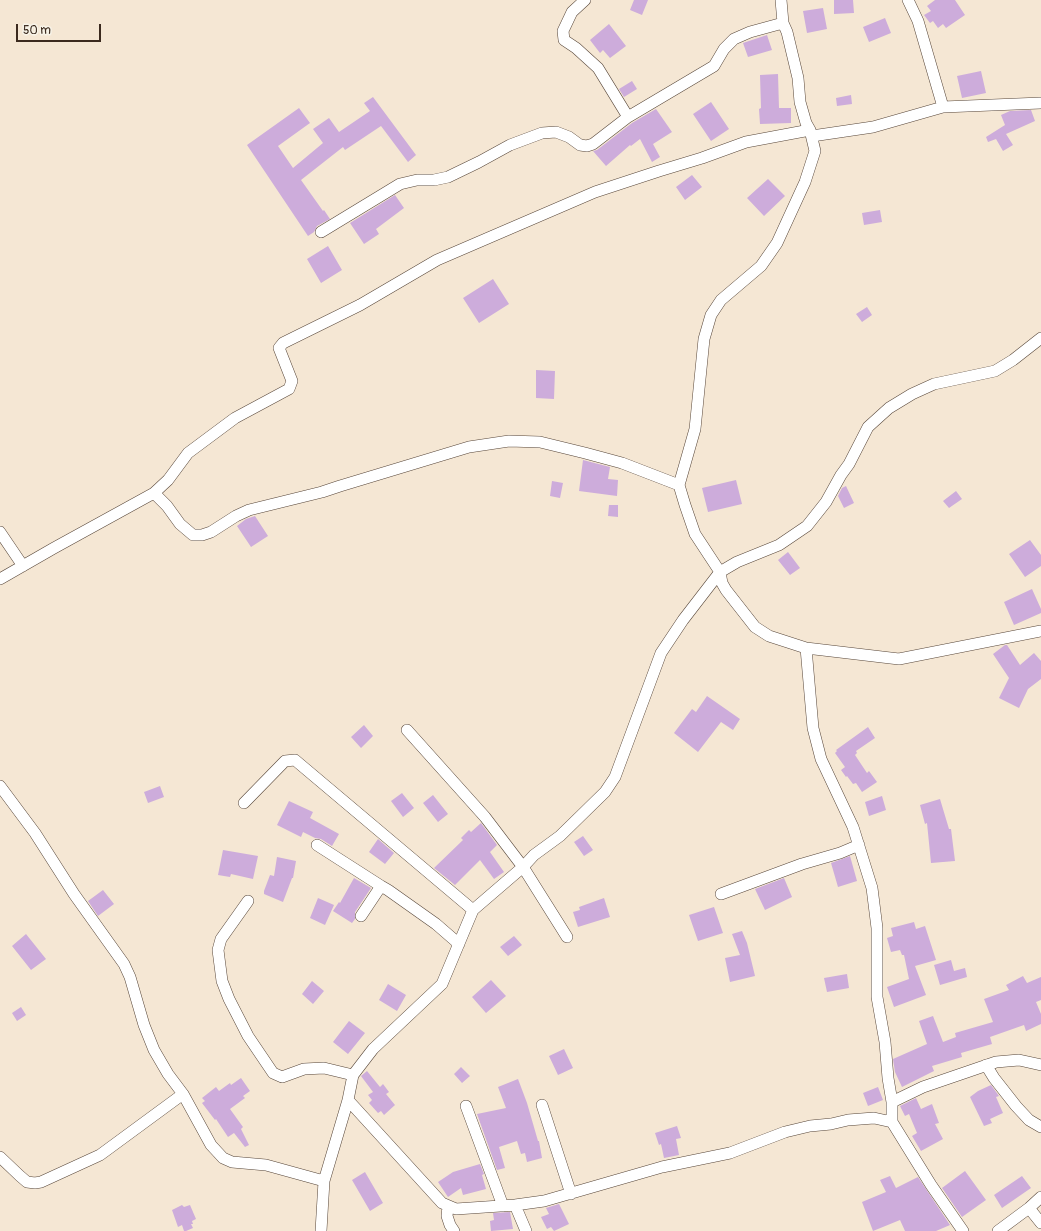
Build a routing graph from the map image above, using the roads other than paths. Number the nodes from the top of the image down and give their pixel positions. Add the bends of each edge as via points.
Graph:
1 (585, 0) edge
2 (781, 0) edge
3 (908, 0) edge
4 (783, 23) junction
5 (1041, 103) edge
6 (943, 107) junction
7 (628, 117) junction
8 (811, 133) junction
9 (321, 232) dead end
10 (1041, 338) edge
11 (679, 485) junction
12 (154, 493) junction
13 (0, 532) edge
14 (23, 566) junction
15 (720, 572) junction
16 (0, 580) edge
17 (1041, 631) edge
18 (806, 648) junction
19 (407, 730) dead end
20 (0, 786) edge
21 (244, 803) dead end
22 (317, 845) dead end
23 (859, 845) junction
24 (523, 867) junction
25 (381, 886) junction
26 (722, 894) dead end
27 (248, 901) dead end
28 (473, 910) junction
29 (361, 916) dead end
30 (567, 937) dead end
31 (459, 944) junction
32 (986, 1065) junction
33 (1041, 1065) edge
34 (353, 1075) junction
35 (183, 1094) junction
36 (348, 1100) junction
37 (892, 1102) junction
38 (542, 1105) dead end
39 (466, 1106) dead end
40 (892, 1122) junction
41 (1041, 1127) edge
42 (0, 1157) edge
43 (324, 1181) junction
44 (571, 1194) junction
45 (1041, 1197) edge
46 (448, 1206) junction
47 (503, 1206) junction
48 (515, 1206) junction
49 (1029, 1208) junction
50 (1041, 1223) edge
51 (321, 1231) edge
52 (454, 1231) edge
53 (526, 1231) edge
54 (963, 1231) edge
55 (998, 1231) edge

1 - 7 street via 572,12 562,31 564,40 598,68
2 - 4 street
3 - 6 street via 918,21
4 - 7 street via 734,39 724,48 714,66
4 - 8 street via 798,78 800,102
5 - 6 street
6 - 8 street via 873,127
7 - 9 street via 587,146 556,132 542,133 510,145 448,177 400,184
8 - 11 street via 815,151 805,182 777,243 761,266 721,300 711,315 704,339 695,430
8 - 12 street via 746,142 595,192 437,260 360,305 283,343 279,348 292,381 289,389 235,418 188,453 168,480
10 - 15 street via 995,371 934,384 889,408 868,426 826,502 807,526 779,545 737,562
11 - 12 street via 622,463 584,453 540,442 509,441 469,447 322,492 249,510 202,535 193,535 180,524
11 - 15 street via 695,534
12 - 14 street
13 - 14 street
14 - 16 street
15 - 18 street via 726,590 755,627 768,636
15 - 24 street via 661,653 615,777 605,792 560,836 534,855
17 - 18 street via 899,659
18 - 23 street via 813,728 821,759
19 - 24 street via 485,817
20 - 35 street via 124,964 154,1050
21 - 28 street via 285,761 295,760
22 - 25 street
23 - 26 street
23 - 37 street via 872,888 877,928 877,997
24 - 28 street
24 - 30 street
25 - 29 street
25 - 31 street via 436,924
27 - 34 street via 221,939 218,950 222,981 248,1036 273,1073 282,1077 304,1069 324,1068
28 - 31 street
31 - 34 street via 442,984 373,1049
32 - 33 street via 1019,1060
32 - 37 street via 923,1086
32 - 41 street via 1016,1106 1029,1120
34 - 36 street
35 - 42 street via 100,1156 41,1182 27,1182
35 - 43 street via 211,1145 223,1158 232,1162 266,1165
36 - 43 street
36 - 46 street via 442,1203
37 - 40 street
38 - 44 street
39 - 47 street
40 - 44 street via 874,1118 810,1126 785,1132 730,1153 662,1167
40 - 54 street
43 - 51 street
44 - 48 street
45 - 49 street
46 - 47 street via 456,1209
46 - 52 street via 447,1216
47 - 48 street
48 - 53 street
49 - 50 street
49 - 55 street

